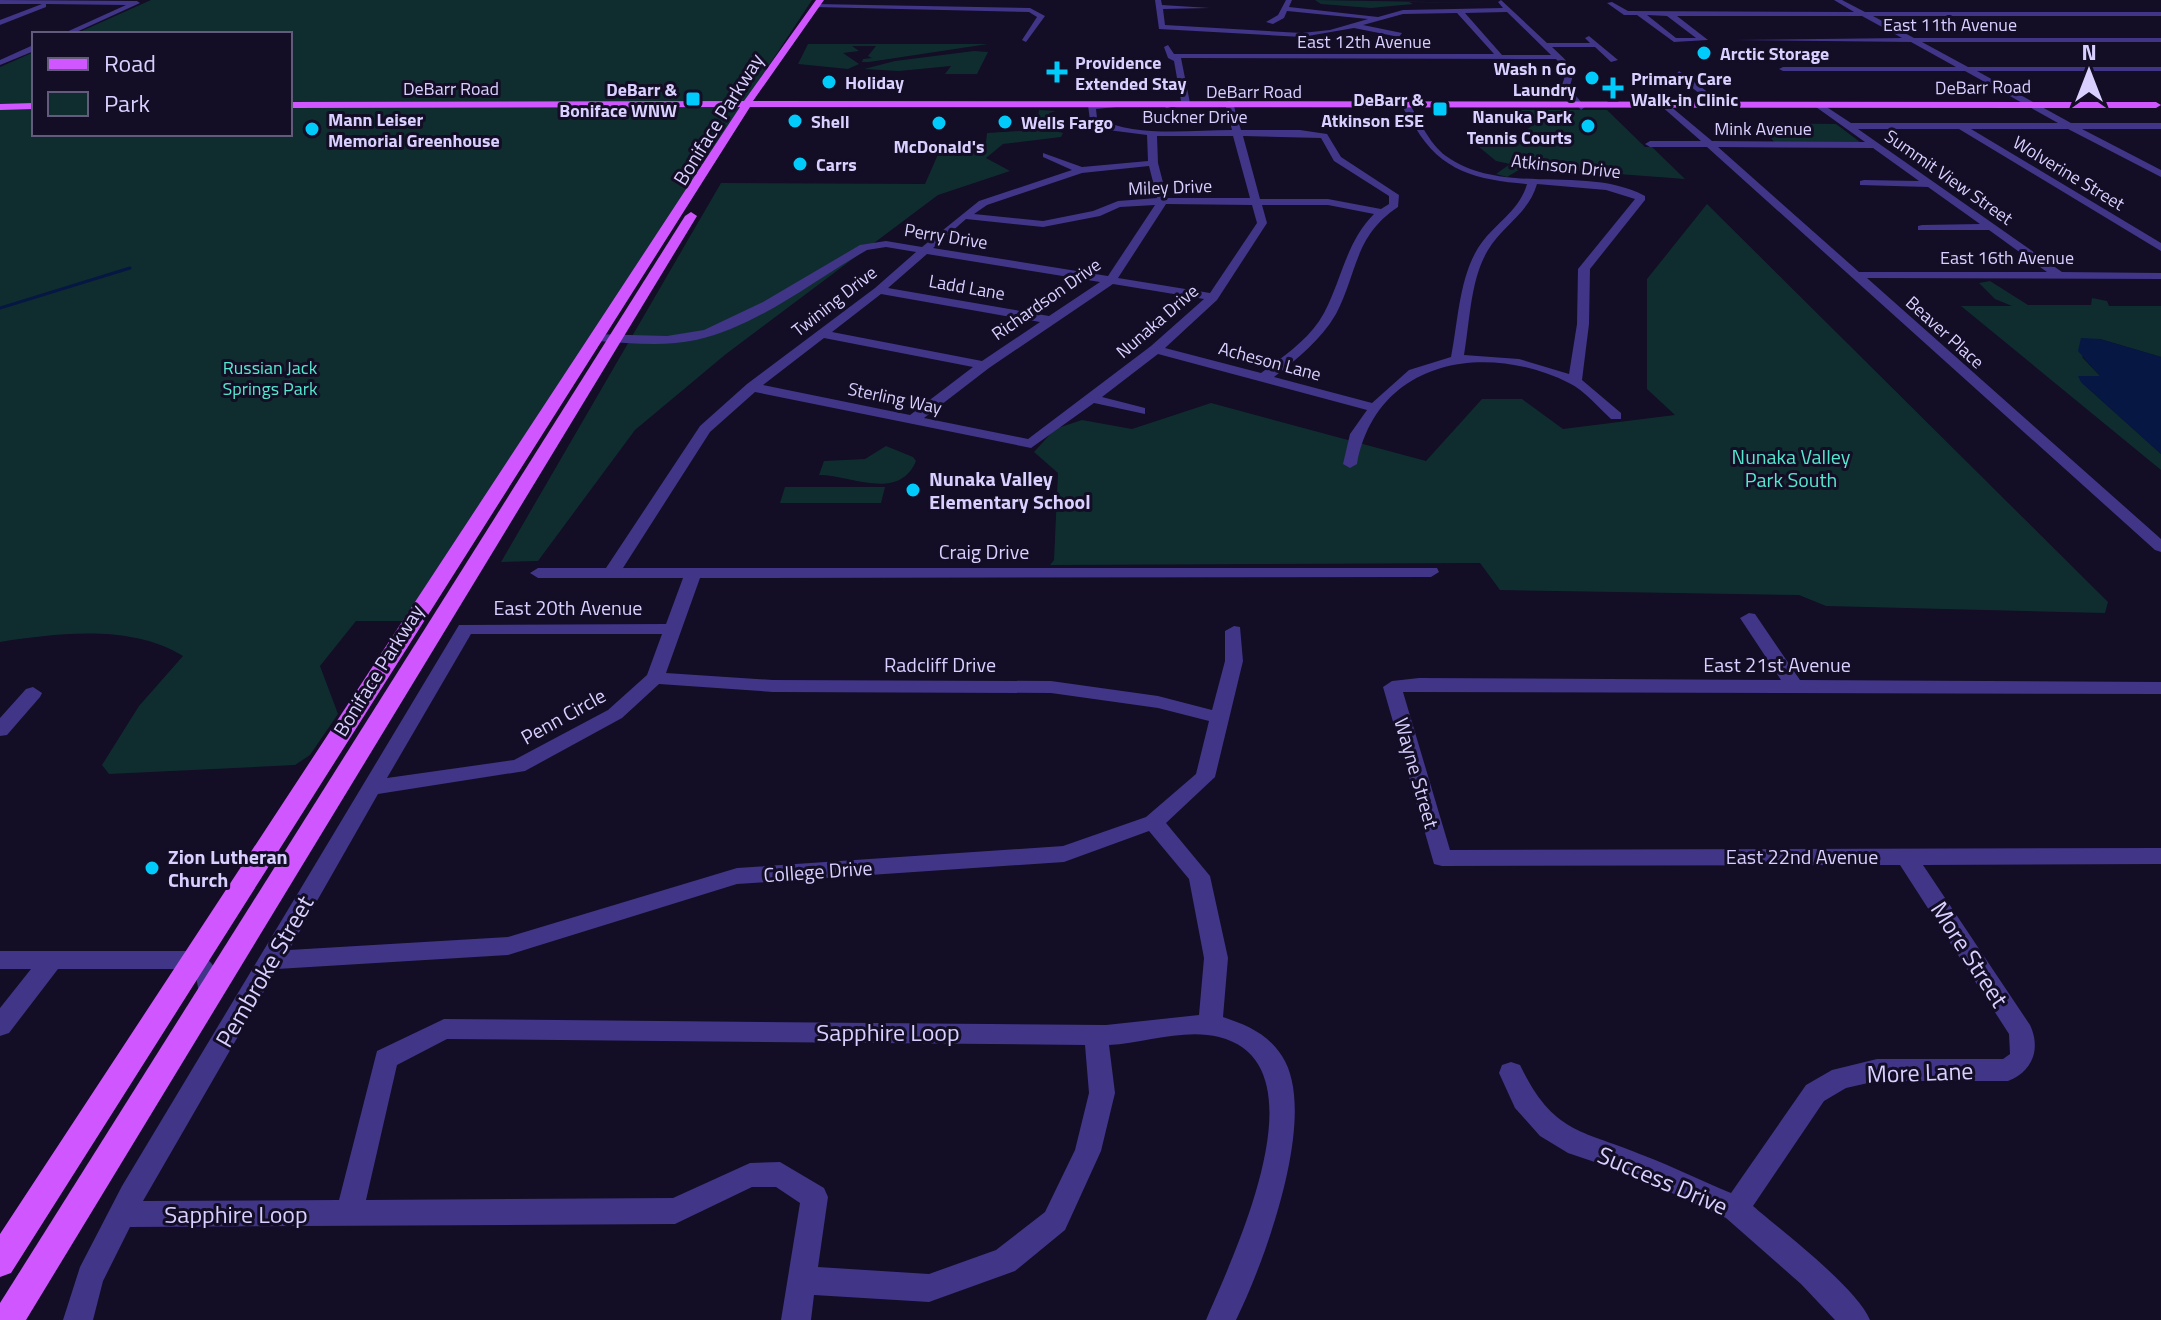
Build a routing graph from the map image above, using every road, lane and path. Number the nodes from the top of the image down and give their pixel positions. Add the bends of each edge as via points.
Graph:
1 (1499, 0) edge
2 (1837, 0) edge
3 (140, 1) edge
4 (0, 2) edge
5 (55, 3) junction
6 (818, 3) edge
7 (1610, 3) dead end
8 (1159, 4) edge
9 (1287, 4) edge
10 (1655, 4) dead end
11 (1206, 8) dead end
12 (1458, 10) junction
13 (1509, 10) junction
14 (1639, 13) junction
15 (1668, 13) junction
16 (1864, 14) junction
17 (2117, 14) junction
18 (2161, 14) edge
19 (1376, 18) junction
20 (1270, 22) dead end
21 (1, 23) edge
22 (1353, 26) junction
23 (2146, 26) dead end
24 (70, 32) edge
25 (1317, 34) junction
26 (1399, 35) dead end
27 (1589, 38) dead end
28 (1026, 40) dead end
29 (1329, 40) dead end
30 (1738, 40) dead end
31 (1912, 40) junction
32 (2161, 40) edge
33 (1546, 45) junction
34 (1596, 45) junction
35 (32, 49) edge
36 (1500, 57) junction
37 (1556, 57) junction
38 (1614, 60) dead end
39 (0, 63) edge
40 (1783, 69) dead end
41 (1965, 69) junction
42 (2161, 69) edge
43 (1679, 73) dead end
44 (1072, 102) junction
45 (1182, 103) junction
46 (1717, 103) junction
47 (753, 104) junction
48 (1405, 104) junction
49 (2031, 104) junction
50 (0, 105) edge
51 (292, 105) edge
52 (1230, 105) junction
53 (1584, 105) junction
54 (1660, 105) junction
55 (1752, 105) junction
56 (1819, 105) junction
57 (2158, 105) edge
58 (32, 106) edge
59 (992, 106) junction
60 (1091, 107) junction
61 (1202, 107) junction
62 (1849, 126) junction
63 (1960, 126) junction
64 (2071, 126) junction
65 (2161, 126) edge
66 (1236, 132) junction
67 (1152, 133) junction
68 (1650, 144) dead end
69 (1705, 144) junction
70 (1876, 145) junction
71 (1046, 155) dead end
72 (1153, 163) junction
73 (1081, 170) junction
74 (2161, 174) edge
75 (1532, 183) junction
76 (1864, 183) dead end
77 (1931, 184) junction
78 (1163, 201) junction
79 (1259, 201) junction
80 (1380, 212) junction
81 (964, 216) junction
82 (1993, 227) junction
83 (1922, 228) dead end
84 (2161, 248) edge
85 (921, 250) junction
86 (1854, 275) junction
87 (2060, 276) junction
88 (2161, 276) edge
89 (1111, 280) junction
90 (879, 290) junction
91 (1213, 297) junction
92 (1050, 320) junction
93 (822, 334) junction
94 (607, 338) junction
95 (1156, 349) junction
96 (1457, 360) junction
97 (984, 365) junction
98 (1265, 377) junction
99 (1575, 381) junction
100 (752, 387) junction
101 (1091, 398) junction
102 (1375, 408) junction
103 (1140, 411) dead end
104 (1616, 416) dead end
105 (912, 420) junction
106 (1031, 444) joint
107 (1350, 464) dead end
108 (2161, 547) edge
109 (1431, 572) dead end
110 (538, 573) dead end
111 (611, 573) junction
112 (693, 573) junction
113 (1749, 618) dead end
114 (465, 629) joint
115 (672, 629) junction
116 (1234, 631) dead end
117 (655, 678) junction
118 (1392, 687) joint
119 (1795, 687) junction
120 (2161, 688) edge
121 (33, 693) dead end
122 (1221, 718) junction
123 (0, 730) edge
124 (371, 788) junction
125 (1153, 822) junction
126 (1905, 855) junction
127 (2161, 856) edge
128 (1442, 858) joint
129 (53, 959) junction
130 (0, 960) edge
131 (193, 960) junction
132 (270, 960) junction
133 (209, 996) junction
134 (1210, 1025) junction
135 (0, 1026) edge
136 (1096, 1036) junction
137 (2022, 1058) joint
138 (1511, 1073) dead end
139 (1736, 1209) junction
140 (123, 1214) junction
141 (349, 1214) junction
142 (0, 1262) edge
143 (802, 1280) junction
144 (8, 1320) edge
145 (78, 1320) edge
146 (796, 1320) edge
147 (1221, 1320) edge
148 (1855, 1320) edge

1 - 13 street
2 - 16 street
3 - 5 street
3 - 24 street
4 - 5 street
5 - 21 street
6 - 28 street via 1036,12 1041,16
6 - 47 main road, Boniface Parkway via 790,48 775,61
7 - 14 street
8 - 11 street
8 - 25 street via 1162,27
9 - 19 street
9 - 20 street
10 - 15 street
12 - 13 street
12 - 19 street
12 - 36 street
13 - 33 street
14 - 15 street
14 - 15 street via 1674,40 1704,40
15 - 16 street
16 - 17 street
16 - 31 street
17 - 18 street
17 - 23 street
19 - 22 street
22 - 25 street
22 - 26 street
25 - 29 street
27 - 34 street
30 - 31 street, East 11th Avenue
31 - 32 street, East 11th Avenue
31 - 41 street
33 - 34 street
33 - 37 street
34 - 38 street
35 - 39 street
36 - 37 street, East 12th Avenue
36 - 45 street, East 12th Avenue via 1170,52 1167,63
37 - 53 street via 1568,67
40 - 41 street
41 - 42 street
41 - 49 street
43 - 46 street
44 - 45 main road, DeBarr Road
44 - 47 main road, DeBarr Road
44 - 59 main road
45 - 52 main road, DeBarr Road
45 - 60 street
45 - 61 street
46 - 54 main road, DeBarr Road
46 - 55 main road, DeBarr Road
47 - 51 main road, DeBarr Road
47 - 59 main road, DeBarr Road
47 - 94 main road, Boniface Parkway
48 - 52 main road, DeBarr Road
48 - 53 main road, DeBarr Road
48 - 75 street, Atkinson Drive via 1446,160 1471,171
49 - 56 main road, DeBarr Road
49 - 57 main road, DeBarr Road
49 - 64 street
50 - 58 main road
52 - 61 main road, DeBarr Road
52 - 66 street, Nunaka Drive
53 - 54 main road, DeBarr Road
54 - 55 main road, DeBarr Road
54 - 69 street, Beaver Place
55 - 56 main road, DeBarr Road
56 - 62 street, Summit View Street
59 - 60 main road, DeBarr Road
60 - 61 main road, DeBarr Road
60 - 67 street, Buckner Drive via 1097,123
62 - 63 street
62 - 70 street, Summit View Street
63 - 64 street
63 - 84 street, Wolverine Street
64 - 65 street
64 - 74 street
66 - 67 street, Buckner Drive
66 - 79 street, Nunaka Drive
66 - 80 street, Buckner Drive via 1324,136 1337,159 1394,195 1394,205
67 - 72 street
68 - 69 street, Mink Avenue
69 - 70 street, Mink Avenue
69 - 86 street, Beaver Place
70 - 77 street, Summit View Street
71 - 73 street
72 - 73 street, Twining Drive
72 - 78 street
73 - 81 street, Twining Drive via 983,203
75 - 96 street via 1530,200 1479,256
75 - 99 street, Atkinson Drive via 1623,189 1641,198 1584,269
76 - 77 street
77 - 82 street, Summit View Street
78 - 79 street, Miley Drive
78 - 81 street, Miley Drive via 1118,204 1043,224
78 - 89 street, Richardson Drive
79 - 80 street, Miley Drive via 1328,202
79 - 91 street, Nunaka Drive via 1262,223
80 - 98 street via 1352,249 1331,313 1306,344
81 - 85 street, Twining Drive
82 - 83 street
82 - 87 street, Summit View Street
85 - 89 street, Perry Drive
85 - 90 street, Twining Drive
85 - 94 street, Perry Drive via 886,244 864,247 706,333
86 - 87 street, East 16th Avenue
86 - 108 street, Beaver Place
87 - 88 street, East 16th Avenue
89 - 91 street, Perry Drive
89 - 92 street, Richardson Drive
90 - 92 street, Ladd Lane
90 - 93 street, Twining Drive
91 - 95 street, Nunaka Drive
92 - 97 street, Richardson Drive
93 - 97 street
93 - 100 street, Twining Drive
94 - 131 main road, Boniface Parkway
94 - 133 main road, Boniface Parkway
95 - 98 street, Acheson Lane
95 - 101 street, Nunaka Drive
96 - 99 street via 1533,366
96 - 102 street via 1420,369
97 - 105 street, Richardson Drive
98 - 102 street, Acheson Lane
99 - 104 street
100 - 105 street, Sterling Way
100 - 111 street, Twining Drive via 705,429
101 - 103 street
101 - 106 street, Nunaka Drive
102 - 107 street via 1357,434
105 - 106 street, Sterling Way
109 - 112 street, Craig Drive
110 - 111 street, Craig Drive
111 - 112 street, Craig Drive
112 - 115 street, Penn Circle
113 - 119 street
114 - 115 street, East 20th Avenue
114 - 124 street, Pembroke Street
115 - 117 street, Penn Circle
116 - 122 street, College Drive via 1234,661
117 - 122 street, Radcliff Drive via 773,686 1051,687 1158,702
117 - 124 street, Penn Circle via 615,714 518,766
118 - 119 street, East 21st Avenue
118 - 128 street, Wayne Street
119 - 120 street, East 21st Avenue
121 - 123 street
122 - 125 street, College Drive via 1205,777
124 - 132 street, Pembroke Street
125 - 132 street, College Drive via 1064,854 737,876 508,946
125 - 134 street via 1199,876 1216,958
126 - 127 street, East 22nd Avenue
126 - 128 street, East 22nd Avenue
126 - 137 street, More Street via 2021,1032
129 - 130 street
129 - 131 street
129 - 135 street
131 - 133 street via 207,973
131 - 142 main road, Boniface Parkway
132 - 140 street, Pembroke Street
133 - 144 main road, Boniface Parkway
134 - 136 street, Sapphire Loop
134 - 147 street, Sapphire Loop via 1256,1042 1274,1061 1282,1110 1270,1196 1257,1241
136 - 141 street, Sapphire Loop via 444,1029 386,1059
136 - 143 street via 1102,1093 1088,1151 1055,1221 1005,1261 929,1288
137 - 139 street, More Lane via 2008,1070 1877,1070 1841,1078 1815,1093
138 - 139 street, Success Drive via 1524,1100 1549,1128 1577,1145 1652,1170
139 - 148 street, Success Drive
140 - 141 street, Sapphire Loop
140 - 145 street, Pembroke Street via 90,1277
141 - 143 street, Sapphire Loop via 675,1211 750,1175 780,1174 814,1197
143 - 146 street, Sapphire Loop

